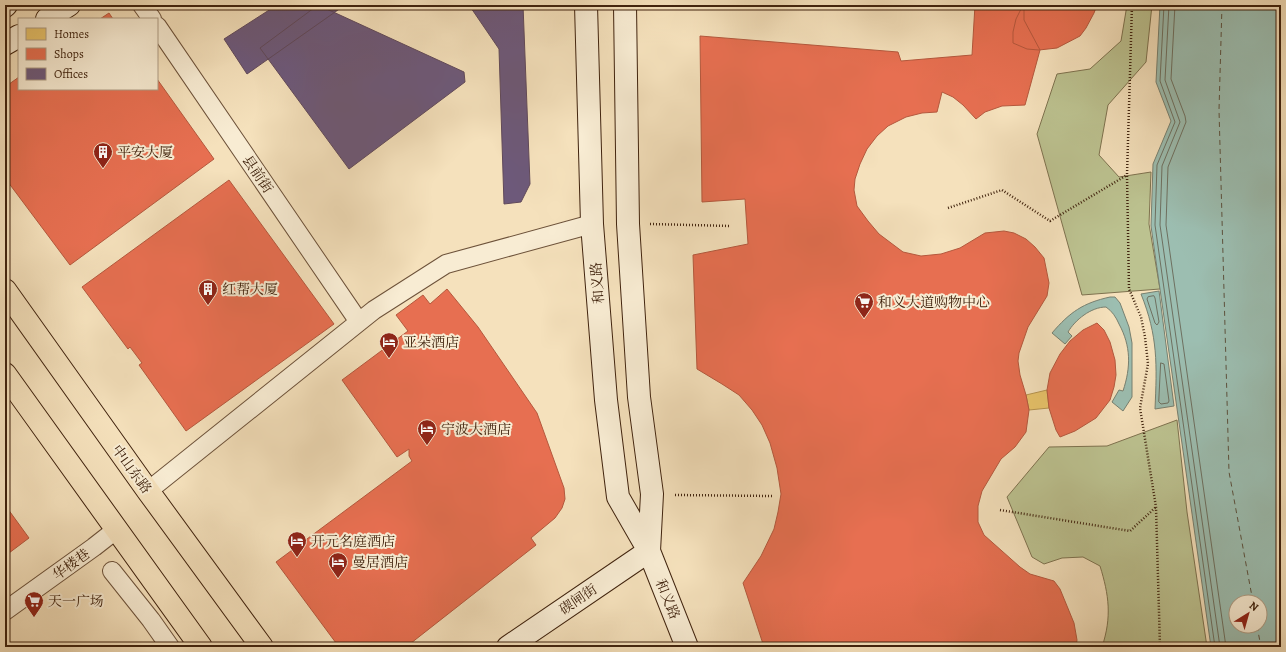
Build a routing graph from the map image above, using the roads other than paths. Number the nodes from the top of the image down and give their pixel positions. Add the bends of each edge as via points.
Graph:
1 (69, 5) edge
2 (142, 5) edge
3 (586, 5) edge
4 (624, 5) edge
5 (49, 18) edge
6 (151, 18) edge
7 (158, 27) edge
8 (18, 37) edge
9 (5, 44) edge
10 (592, 224) junction
11 (5, 290) edge
12 (359, 322) junction
13 (5, 374) edge
14 (148, 491) junction
15 (117, 529) junction
16 (649, 551) junction
17 (112, 571) dead end
18 (5, 611) edge
19 (170, 647) edge
20 (201, 647) edge
21 (262, 647) edge
22 (508, 647) edge
23 (686, 647) edge

1 - 5 main road
2 - 6 street
3 - 10 main road, 和义路
4 - 16 main road, 和义路 via 628,224 639,397 652,494
7 - 12 street, 县前街
8 - 9 main road
10 - 12 street via 446,264
10 - 16 main road, 和义路 via 606,400 618,497
11 - 14 main road, 中山东路
12 - 14 street
13 - 15 main road
14 - 21 main road, 中山东路
15 - 18 street, 华楼巷
15 - 20 main road
16 - 22 main road, 碶闸街
16 - 23 main road, 和义路
17 - 19 street

